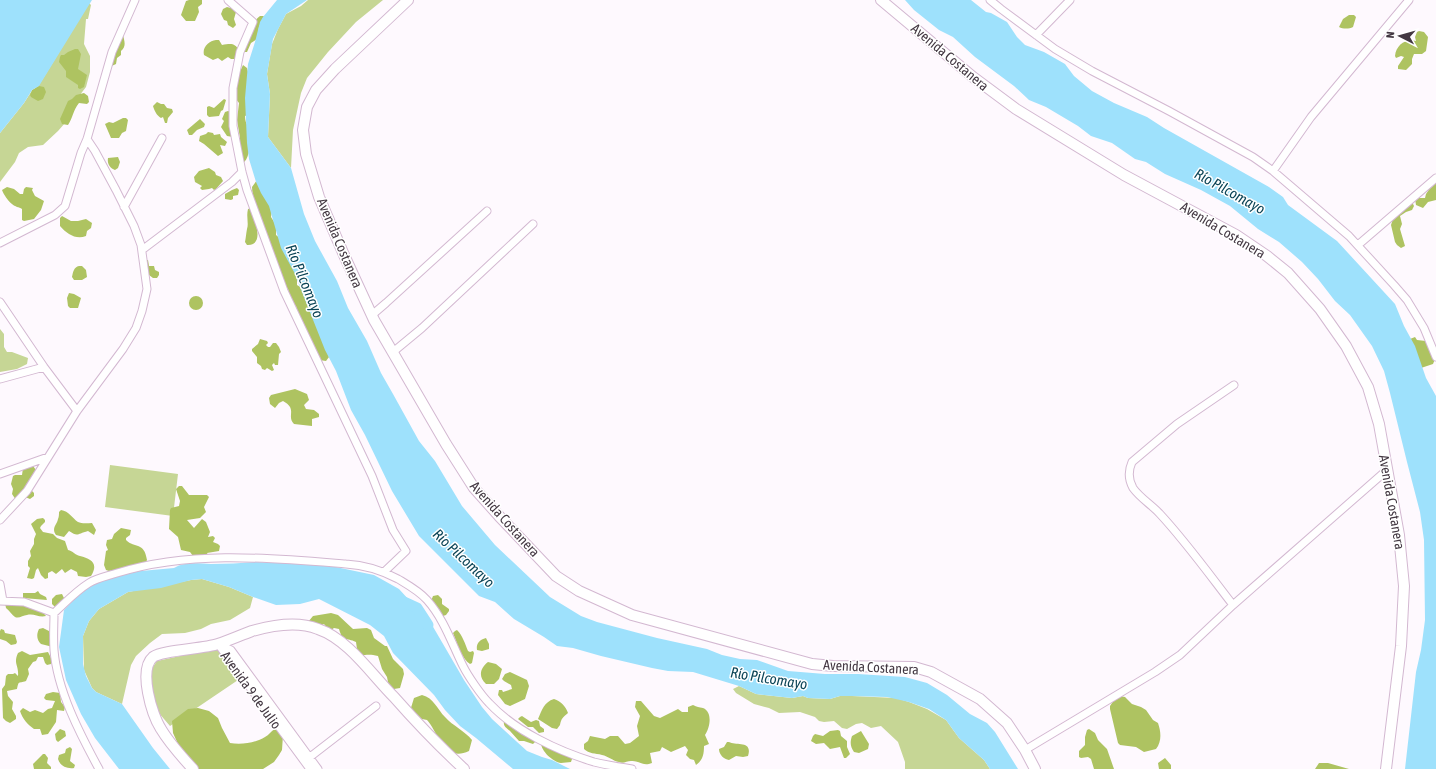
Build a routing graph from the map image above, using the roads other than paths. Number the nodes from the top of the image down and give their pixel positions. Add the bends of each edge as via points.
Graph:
1 (135, 0) edge
2 (228, 0) edge
3 (408, 0) edge
4 (881, 0) edge
5 (990, 0) edge
6 (1070, 0) edge
7 (1409, 0) edge
8 (1036, 35) junction
9 (162, 138) dead end
10 (87, 139) junction
11 (1273, 171) junction
12 (242, 172) junction
13 (1436, 178) edge
14 (124, 207) junction
15 (487, 211) dead end
16 (533, 224) dead end
17 (0, 243) edge
18 (1358, 245) junction
19 (142, 250) junction
20 (0, 302) edge
21 (372, 315) junction
22 (393, 352) junction
23 (1436, 357) edge
24 (44, 367) junction
25 (0, 379) edge
26 (1234, 385) dead end
27 (77, 411) junction
28 (48, 457) junction
29 (1387, 470) junction
30 (0, 474) edge
31 (0, 520) edge
32 (384, 572) junction
33 (0, 584) edge
34 (2, 601) edge
35 (1233, 605) junction
36 (54, 613) junction
37 (218, 644) junction
38 (376, 706) dead end
39 (1025, 750) junction
40 (310, 757) junction
41 (99, 769) edge
42 (193, 769) edge
43 (310, 769) edge
44 (318, 769) edge
45 (464, 769) edge
46 (632, 769) edge
47 (1035, 769) edge
48 (1386, 769) edge

1 - 10 street via 112,52
2 - 12 street via 253,22 240,52 233,88 233,126
3 - 21 street, Avenida Costanera via 316,90 307,107 303,130 306,154 319,197
4 - 29 street, Avenida Costanera via 973,77 1016,109 1124,175 1236,235 1288,273 1320,308 1346,346 1368,387
5 - 8 street
6 - 8 street
7 - 11 street via 1311,116
8 - 11 street via 1092,71 1253,157
9 - 14 street
10 - 14 street
10 - 17 street via 65,206 55,215
11 - 18 street
12 - 19 street
12 - 32 street via 284,291 372,476 393,530 406,551
13 - 18 street
14 - 19 street
15 - 21 street
16 - 22 street
18 - 23 street via 1407,300 1424,328
19 - 27 street via 147,289 136,328
20 - 24 street
21 - 22 street, Avenida Costanera
22 - 39 street, Avenida Costanera via 474,488 556,576 632,615 812,664 914,667 931,672 980,699 1007,723
24 - 25 street
24 - 27 street
26 - 35 street via 1178,424 1132,462 1128,469 1129,479 1134,488 1160,513
27 - 28 street
28 - 30 street
28 - 31 street via 27,491
29 - 35 street
29 - 48 street, Avenida Costanera via 1399,535 1404,586 1401,646
32 - 36 street via 360,565 199,558 130,569 100,578 89,583
32 - 46 street via 411,586 426,599 438,613 464,668 478,688 489,703 519,728 563,751 595,762
33 - 34 street
34 - 36 street via 24,602
35 - 39 street via 1180,655
36 - 41 street via 54,650 62,689
37 - 40 street, Avenida 9 de Julio via 231,650
37 - 42 street via 163,653 153,657 146,669 146,684 159,727
37 - 43 street, Avenida 9 de Julio
37 - 45 street via 253,631 282,625 298,624 333,635 359,659 432,740
38 - 40 street
39 - 47 street, Avenida Costanera
40 - 44 street, Avenida 9 de Julio

